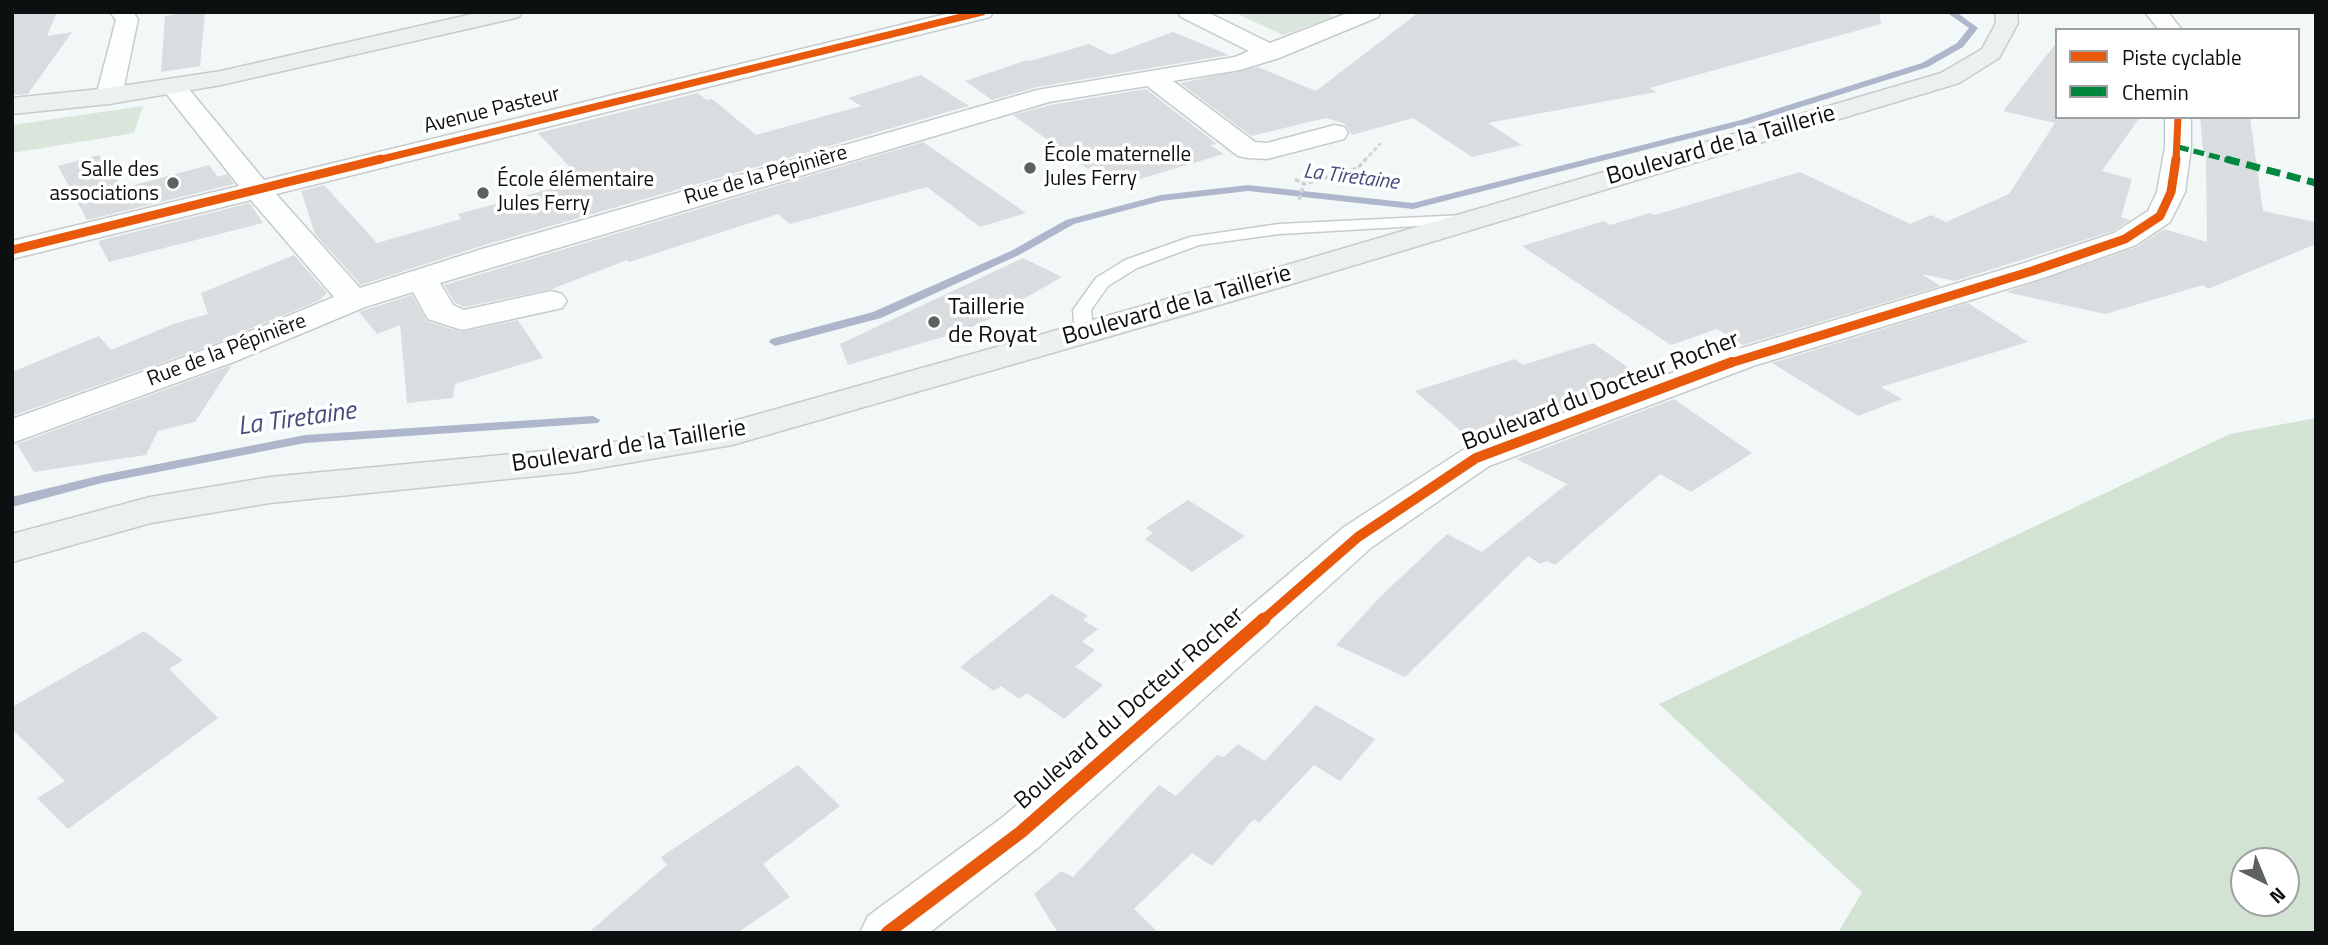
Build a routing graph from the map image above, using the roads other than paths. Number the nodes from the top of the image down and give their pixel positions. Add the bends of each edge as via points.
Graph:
1 (121, 12) edge
2 (511, 12) edge
3 (982, 12) edge
4 (1189, 12) edge
5 (1370, 12) edge
6 (2006, 12) edge
7 (2156, 12) edge
8 (2169, 28) edge
9 (1271, 53) junction
10 (1151, 77) junction
11 (174, 87) junction
12 (109, 96) junction
13 (12, 106) edge
14 (2178, 119) edge
15 (1335, 134) dead end
16 (256, 188) junction
17 (1466, 220) junction
18 (12, 250) edge
19 (422, 278) junction
20 (354, 300) junction
21 (551, 301) dead end
22 (1084, 332) junction
23 (12, 432) edge
24 (12, 548) edge
25 (887, 933) edge

1 - 12 street via 127,19
2 - 11 main road
3 - 16 street, Avenue Pasteur
4 - 9 street
5 - 9 street, Rue de la Pépinière
6 - 17 main road, Boulevard de la Taillerie via 2007,23 1991,53 1950,78
7 - 8 street
9 - 10 street, Rue de la Pépinière via 1240,63
10 - 15 street via 1248,150 1268,151
10 - 19 street, Rue de la Pépinière via 1046,94
11 - 12 main road
11 - 16 street
12 - 13 main road
14 - 25 street, Boulevard du Docteur Rocher via 2171,192 2160,216 2125,239 1741,359 1476,458 1358,537 1021,832
16 - 18 street, Avenue Pasteur
16 - 20 street
17 - 22 main road, Boulevard de la Taillerie
17 - 22 lane via 1279,229 1196,240 1131,264 1102,282 1082,310
19 - 20 street, Rue de la Pépinière
19 - 21 street via 440,313 462,320
20 - 23 street, Rue de la Pépinière via 224,354
22 - 24 main road, Boulevard de la Taillerie via 719,437 576,460 270,490 150,510

